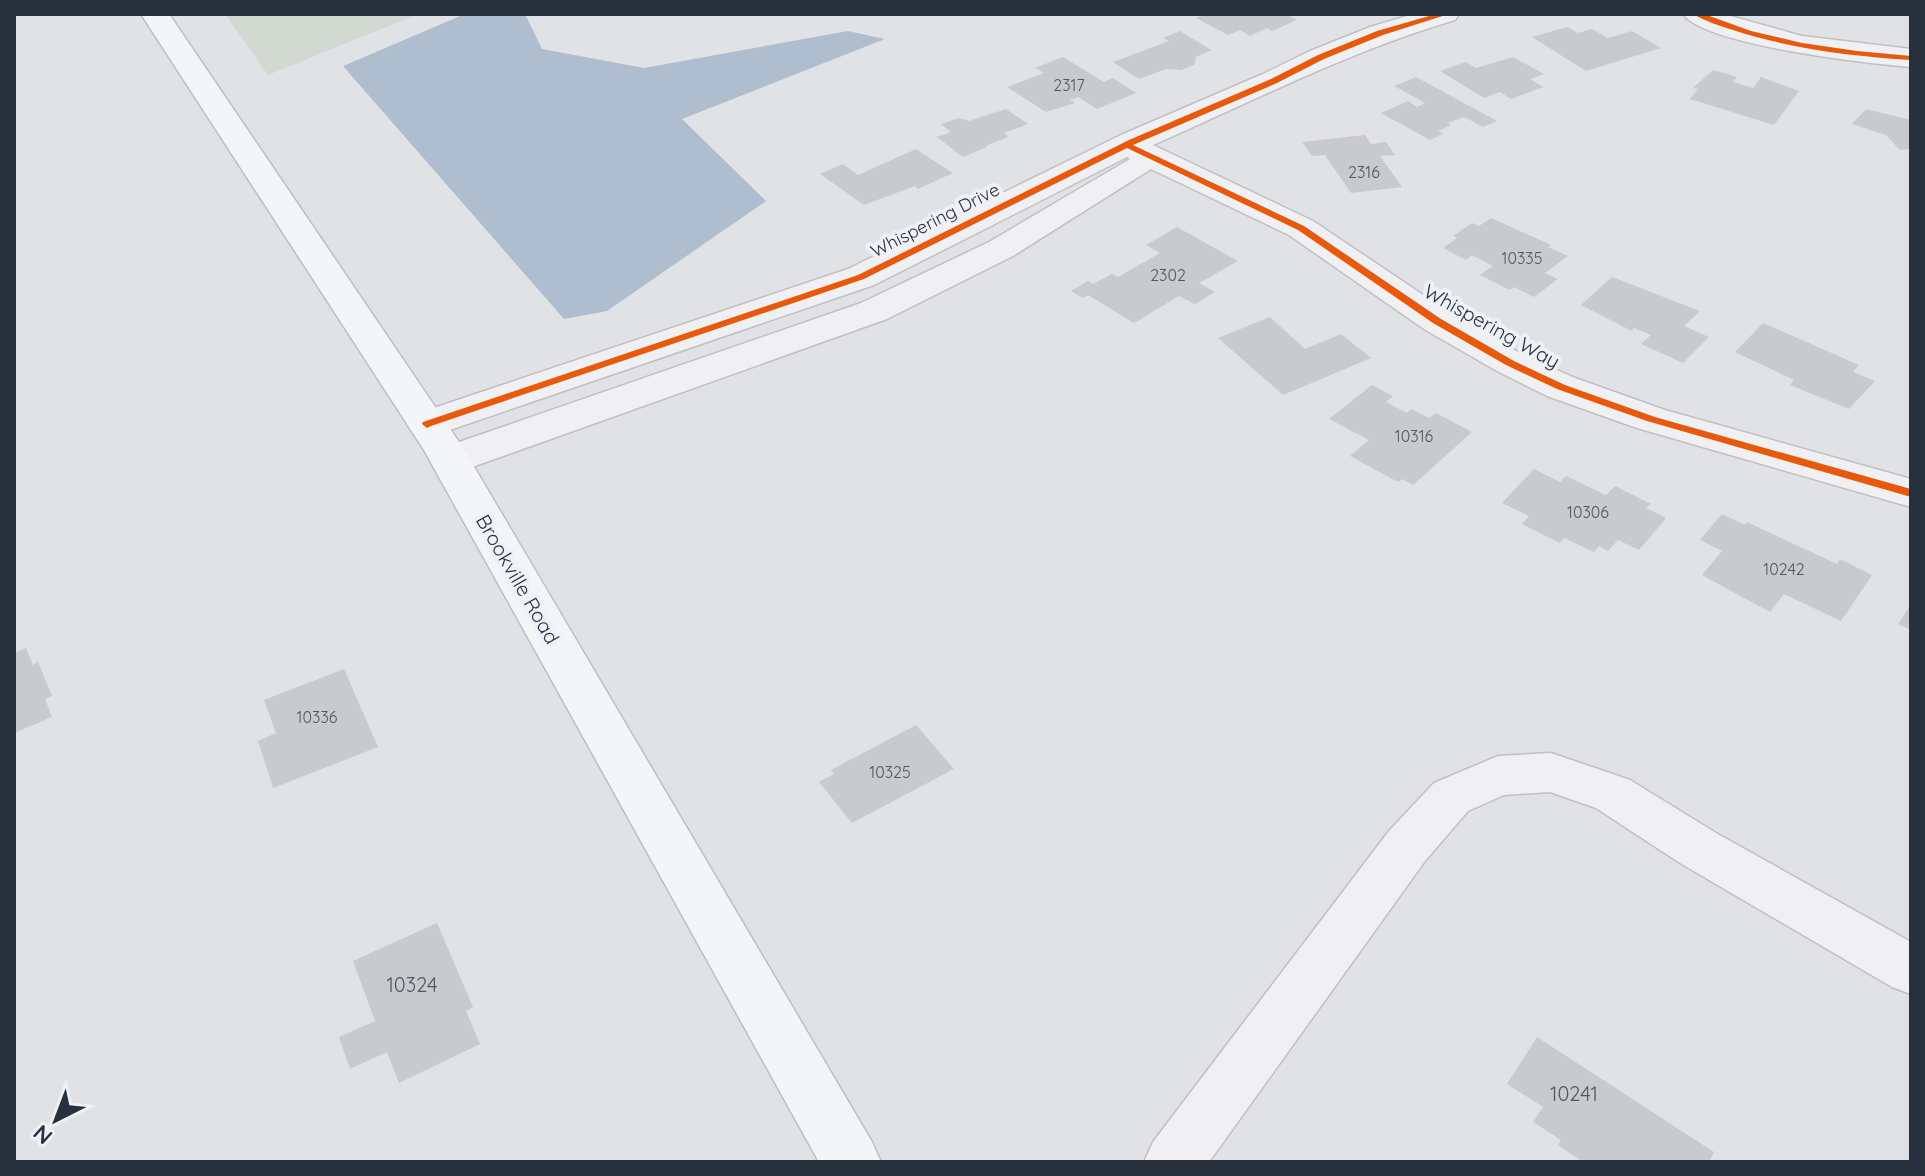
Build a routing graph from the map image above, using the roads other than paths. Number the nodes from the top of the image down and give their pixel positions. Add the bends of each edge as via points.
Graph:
1 (155, 14) edge
2 (1445, 14) edge
3 (1697, 14) edge
4 (1911, 58) edge
5 (1140, 151) junction
6 (980, 218) junction
7 (1018, 239) junction
8 (439, 442) junction
9 (1911, 493) edge
10 (1911, 970) edge
11 (851, 1162) edge
12 (1174, 1162) edge

1 - 8 main road, Brookville Road
2 - 5 street, Whispering Drive via 1321,57
3 - 4 street via 1784,40
5 - 6 street, Whispering Drive
5 - 7 street, Whispering Drive
5 - 9 street, Whispering Way via 1301,228 1437,321 1561,387 1651,419
6 - 7 street
6 - 8 street, Whispering Drive via 861,277
7 - 8 street, Whispering Drive via 874,311
8 - 11 main road, Brookville Road
10 - 12 street via 1613,794 1551,772 1498,776 1451,797 1407,846

